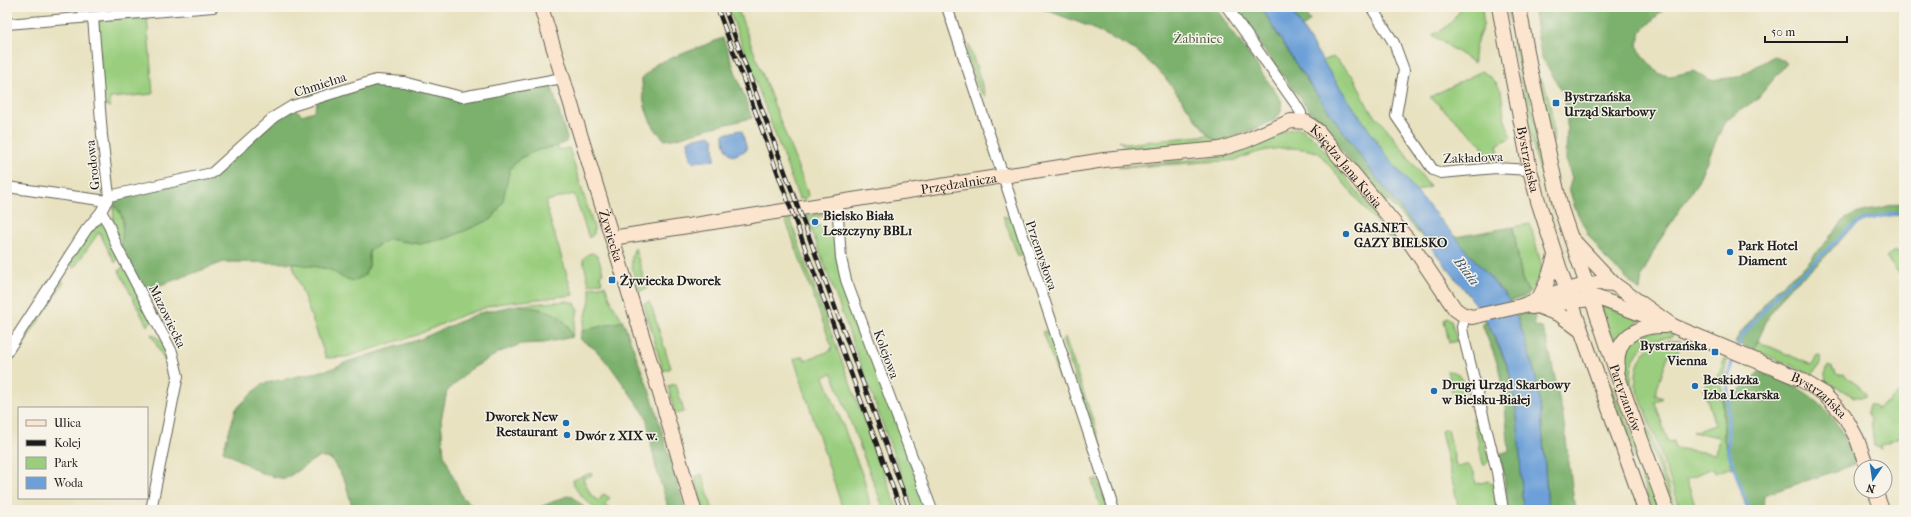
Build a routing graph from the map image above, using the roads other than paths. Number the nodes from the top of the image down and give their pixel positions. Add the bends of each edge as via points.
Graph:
1 (213, 7) edge
2 (541, 7) edge
3 (947, 7) edge
4 (1227, 7) edge
5 (1371, 7) edge
6 (1499, 7) edge
7 (1518, 7) edge
8 (92, 17) junction
9 (7, 24) edge
10 (562, 78) junction
11 (1302, 121) junction
12 (1530, 170) junction
13 (1002, 176) junction
14 (7, 187) edge
15 (108, 198) junction
16 (836, 202) junction
17 (101, 212) junction
18 (1569, 236) junction
19 (612, 238) junction
20 (1555, 256) junction
21 (1614, 284) junction
22 (1588, 291) junction
23 (1569, 295) junction
24 (1539, 303) junction
25 (1472, 316) junction
26 (1673, 326) junction
27 (1580, 330) junction
28 (7, 352) edge
29 (1621, 385) junction
30 (1864, 459) edge
31 (1878, 499) edge
32 (151, 510) edge
33 (694, 510) edge
34 (932, 510) edge
35 (1114, 510) edge
36 (1503, 510) edge
37 (1645, 510) edge
38 (1667, 510) edge
39 (1882, 510) edge

1 - 8 street
2 - 10 main road, Żywiecka
3 - 13 street, Przemysłowa
4 - 11 street, Księdza Jana Kusia via 1295,102
5 - 12 street, Zakładowa via 1394,43 1404,70 1396,116 1433,170 1441,173 1496,168
6 - 12 main road, Bystrzańska
7 - 18 main road, Bystrzańska via 1554,181
8 - 9 street
8 - 15 street, Grodowa
10 - 15 street, Chmielna via 462,97 404,82 376,80 282,111 212,173
10 - 19 main road, Żywiecka
11 - 13 main road, Przędzalnicza via 1284,124 1220,149 1109,160
11 - 25 main road, Księdza Jana Kusia via 1311,124 1318,131 1409,241 1455,309
12 - 20 main road, Bystrzańska
13 - 16 main road, Przędzalnicza
13 - 35 street, Przemysłowa
14 - 15 street, Chmielna
15 - 17 street, Grodowa
16 - 19 main road, Przędzalnicza
16 - 34 street, Kolejowa via 841,258 846,280
17 - 28 street, Grodowa via 86,230
17 - 32 street, Mazowiecka via 163,332 177,368 178,376
18 - 21 main road
18 - 22 main road, Bystrzańska
19 - 33 main road, Żywiecka
20 - 23 main road, Bystrzańska
20 - 24 main road
21 - 22 main road, Bystrzańska via 1596,283
21 - 26 main road, Bystrzańska
22 - 23 main road, Bystrzańska
22 - 26 main road, Bystrzańska
22 - 29 main road, Partyzantów
23 - 24 main road
23 - 27 main road, Partyzantów
24 - 25 main road
24 - 27 main road
25 - 36 street via 1462,327 1463,334 1497,472
26 - 29 main road via 1648,326 1637,329 1626,337 1618,356
26 - 30 main road, Bystrzańska via 1798,378 1823,393 1851,426
27 - 37 main road, Partyzantów
29 - 38 main road, Partyzantów
31 - 39 main road

